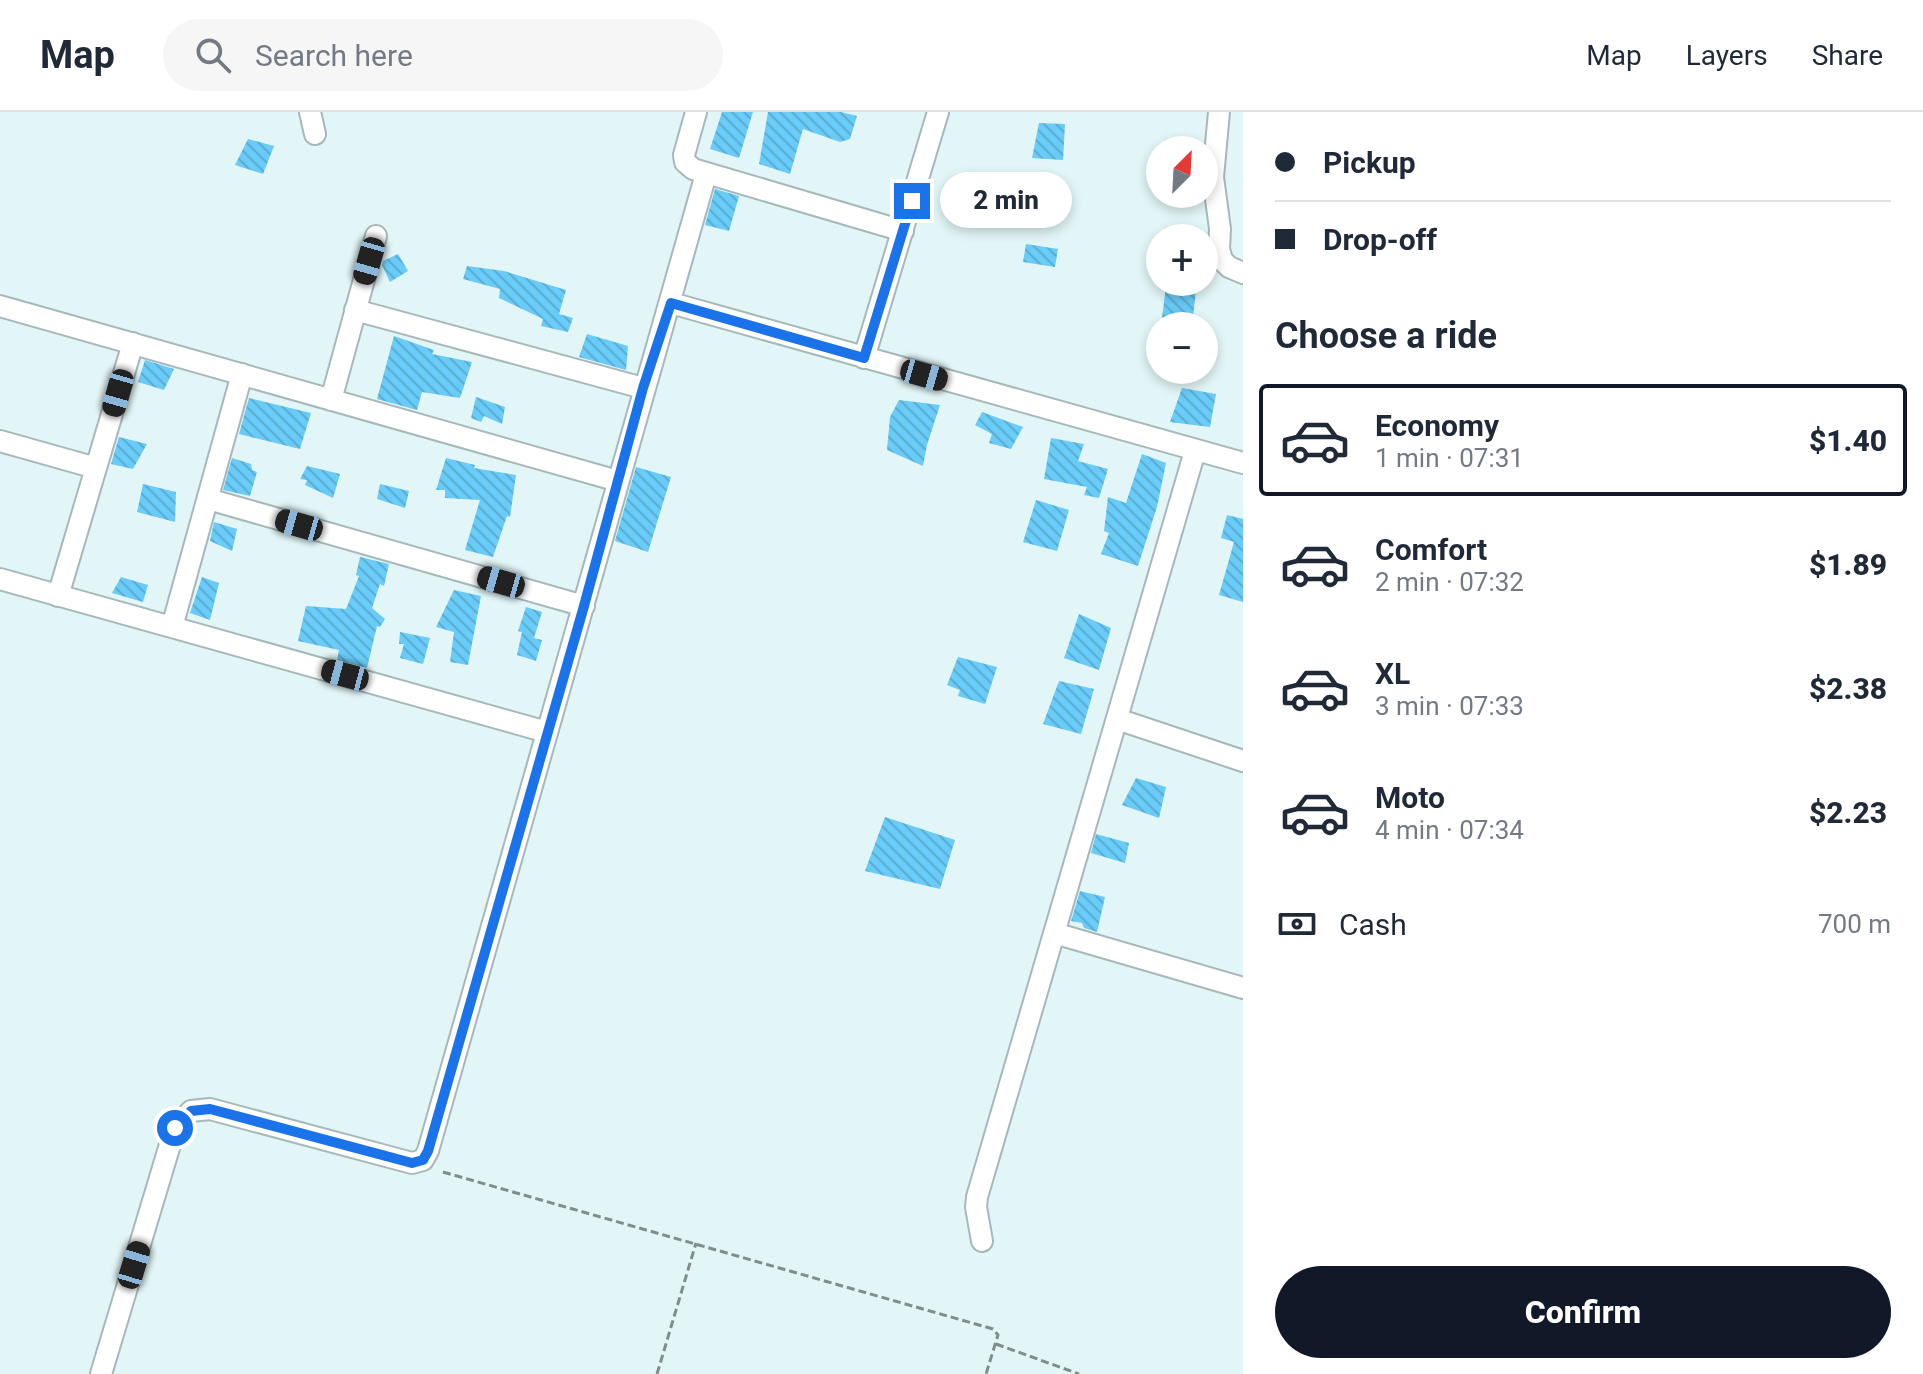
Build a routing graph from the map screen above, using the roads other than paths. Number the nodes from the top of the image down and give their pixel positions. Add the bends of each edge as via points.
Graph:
1 (310, 112) edge
2 (696, 112) edge
3 (938, 112) edge
4 (1219, 112) edge
5 (315, 134) dead end
6 (706, 174) junction
7 (903, 231) junction
8 (376, 236) dead end
9 (1243, 273) edge
10 (671, 303) junction
11 (0, 306) edge
12 (355, 310) junction
13 (133, 343) junction
14 (864, 358) junction
15 (242, 374) junction
16 (643, 388) junction
17 (331, 400) junction
18 (0, 441) edge
19 (1195, 451) junction
20 (1243, 463) edge
21 (96, 468) junction
22 (618, 481) junction
23 (208, 499) junction
24 (0, 579) edge
25 (58, 596) junction
26 (584, 606) junction
27 (172, 627) junction
28 (1117, 719) junction
29 (547, 732) junction
30 (1243, 761) edge
31 (1054, 933) junction
32 (1243, 988) edge
33 (982, 1241) dead end
34 (101, 1374) edge

1 - 5 street
2 - 6 street via 685,162
3 - 7 street
4 - 9 street via 1213,177 1219,249 1229,267
6 - 7 street
6 - 10 street
7 - 14 street
8 - 12 street
10 - 14 street
10 - 16 street
11 - 13 street
12 - 16 street
12 - 17 street
13 - 15 street
13 - 21 street
14 - 19 street
15 - 17 street
15 - 23 street
16 - 22 street
17 - 22 street
18 - 21 street
19 - 20 street
19 - 28 street
21 - 25 street
22 - 26 street
23 - 26 street
23 - 27 street
24 - 25 street
25 - 27 street
26 - 29 street
27 - 29 street
28 - 30 street
28 - 31 street
29 - 34 street via 423,1160 412,1163 210,1109 191,1111 175,1128
31 - 32 street
31 - 33 street via 977,1197

